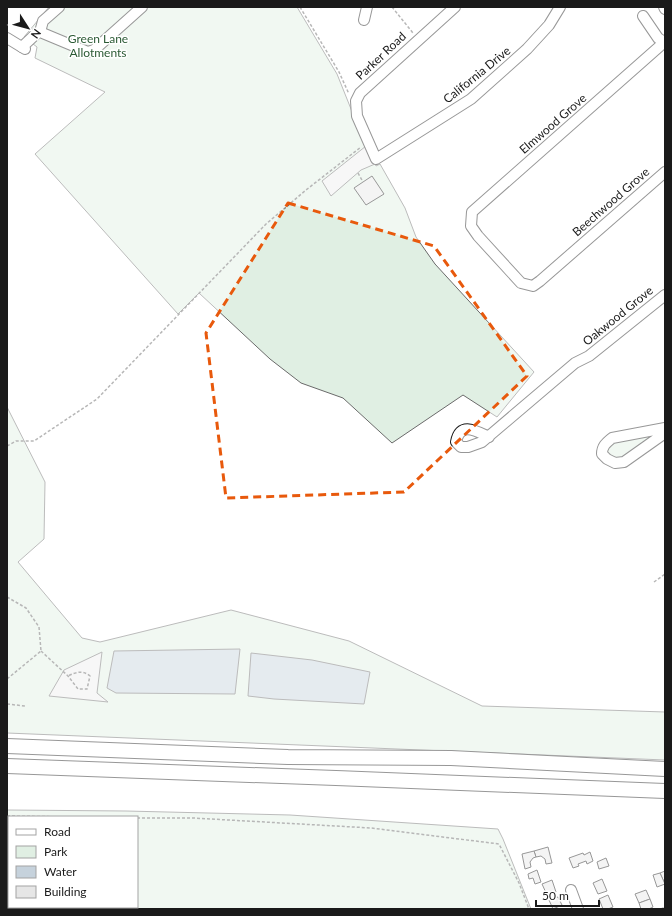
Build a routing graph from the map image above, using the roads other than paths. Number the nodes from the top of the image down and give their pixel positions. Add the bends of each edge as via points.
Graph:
1 (58, 7) edge
2 (142, 7) edge
3 (367, 7) edge
4 (455, 7) edge
5 (560, 7) edge
6 (643, 16) dead end
7 (364, 20) dead end
8 (40, 32) junction
9 (7, 38) edge
10 (664, 45) edge
11 (368, 142) joint
12 (665, 172) edge
13 (471, 226) joint
14 (665, 294) edge
15 (665, 428) edge
16 (665, 433) edge
17 (489, 438) dead end
18 (7, 746) edge
19 (7, 766) edge
20 (665, 769) edge
21 (665, 791) edge
22 (576, 894) dead end
23 (578, 909) edge

1 - 8 street via 43,21
2 - 8 street via 94,50 88,52
3 - 7 street
4 - 11 street, Parker Road via 360,93 356,101 358,116
5 - 11 street, California Drive via 549,25 527,49 471,99 376,160
6 - 10 street
8 - 9 street via 36,33 24,48
10 - 13 street, Elmwood Grove via 472,212
12 - 13 street, Beechwood Grove via 533,286 521,283
14 - 17 street, Oakwood Grove via 586,357 575,362
15 - 16 street via 612,438 602,448 602,454 615,463 624,462
18 - 20 highway via 288,757 451,758
19 - 21 highway
22 - 23 street

